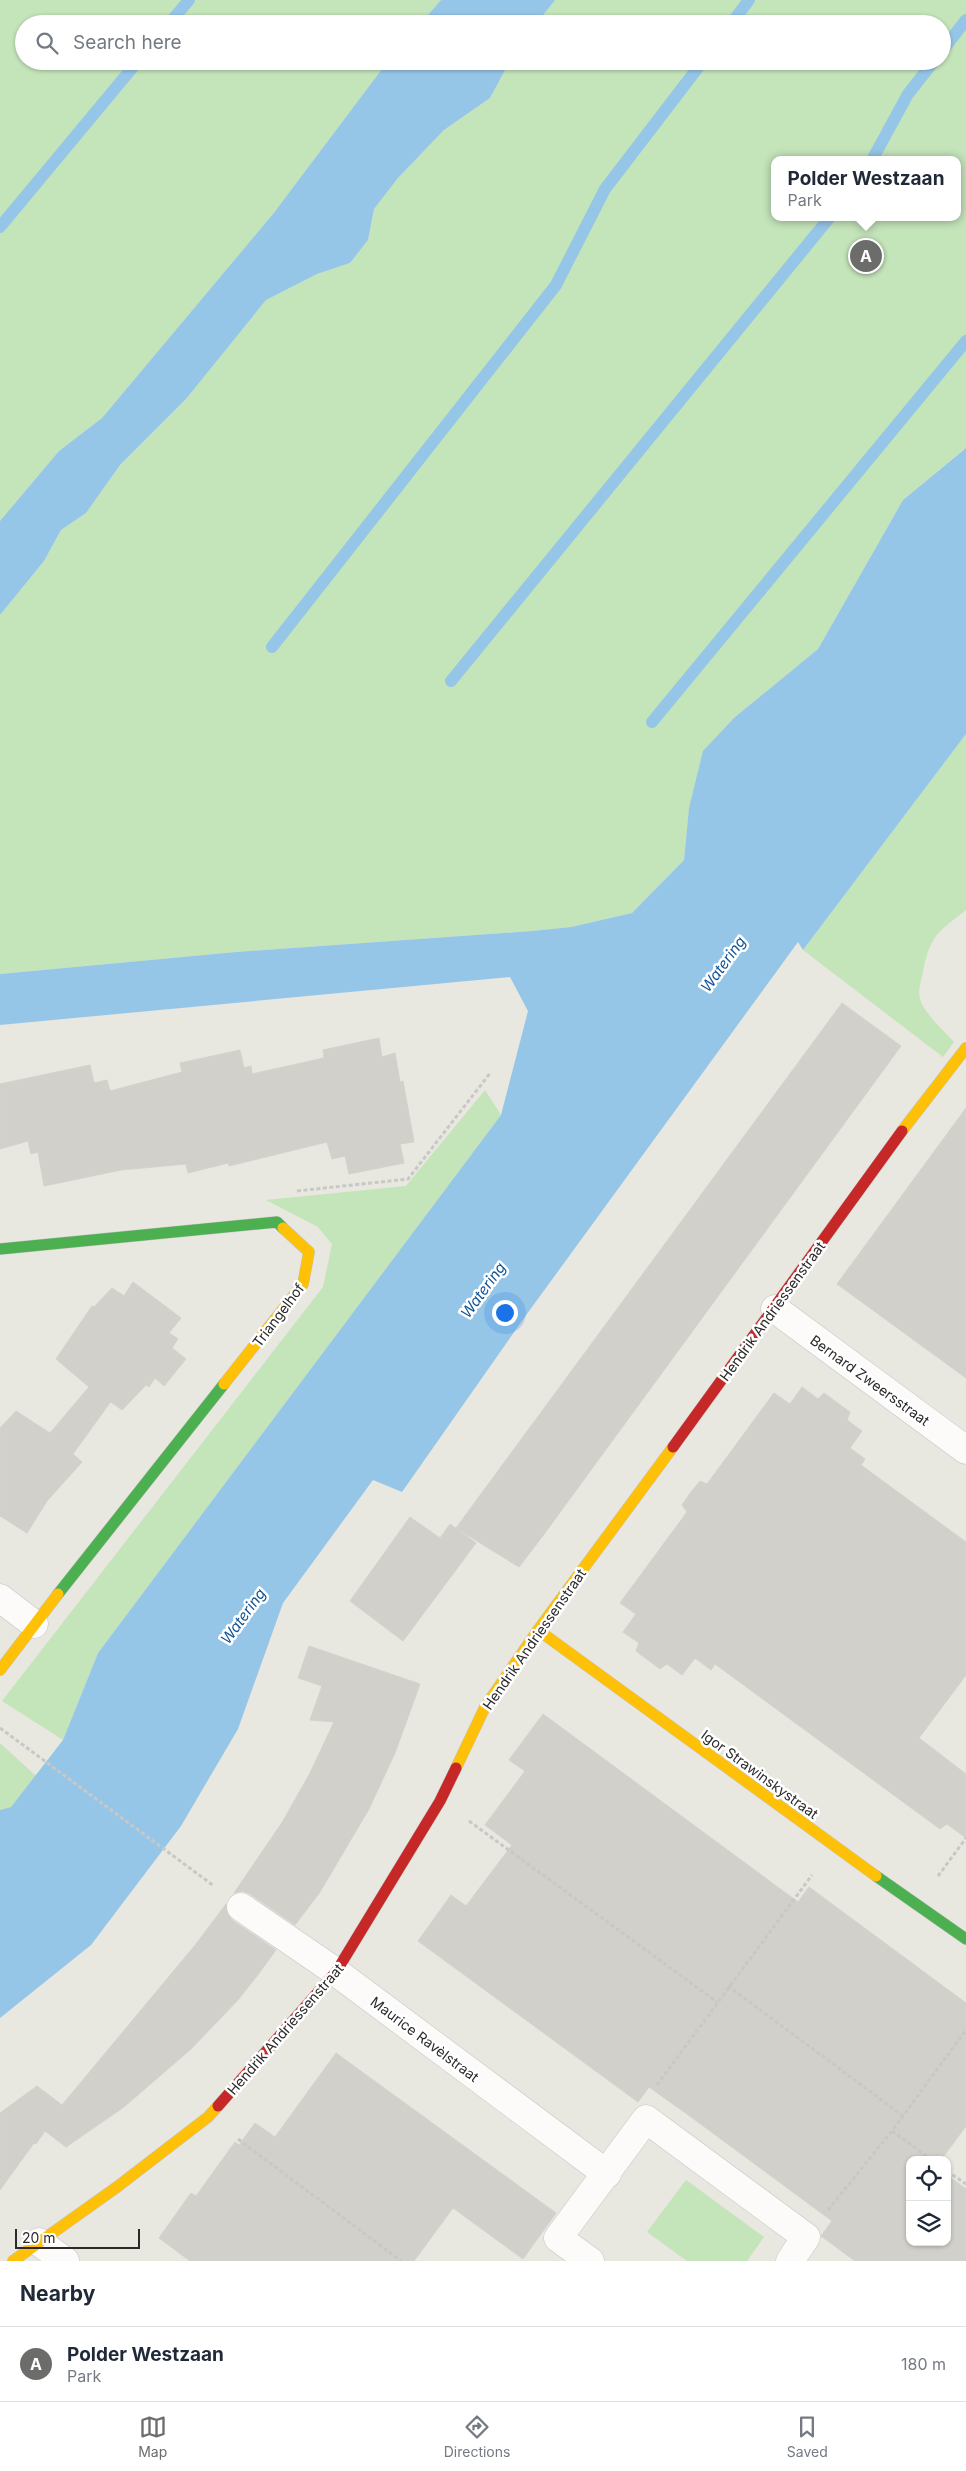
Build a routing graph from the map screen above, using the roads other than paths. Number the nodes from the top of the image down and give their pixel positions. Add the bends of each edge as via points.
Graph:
1 (966, 1048) edge
2 (0, 1249) edge
3 (775, 1309) junction
4 (966, 1450) edge
5 (0, 1598) edge
6 (34, 1624) junction
7 (538, 1630) junction
8 (0, 1670) edge
9 (241, 1907) road end
10 (966, 1939) edge
11 (336, 1972) junction
12 (607, 2174) junction
13 (39, 2242) junction
14 (13, 2261) edge
15 (65, 2261) edge
16 (590, 2261) edge
17 (790, 2261) edge

1 - 3 street, Hendrik Andriessenstraat via 879,1161
2 - 6 street, Triangelhof via 277,1222 309,1252 303,1284
3 - 4 street, Bernard Zweersstraat
3 - 7 street, Hendrik Andriessenstraat
5 - 6 street
6 - 8 street, Triangelhof
7 - 10 street, Igor Strawinskystraat
7 - 11 street, Hendrik Andriessenstraat via 485,1707 440,1801
9 - 11 street, Maurice Ravèlstraat
11 - 12 street, Maurice Ravèlstraat
11 - 13 street, Hendrik Andriessenstraat via 208,2117 118,2187
12 - 16 street via 558,2238
12 - 17 street via 646,2119 806,2237
13 - 14 street, Hendrik Andriessenstraat
13 - 15 street

